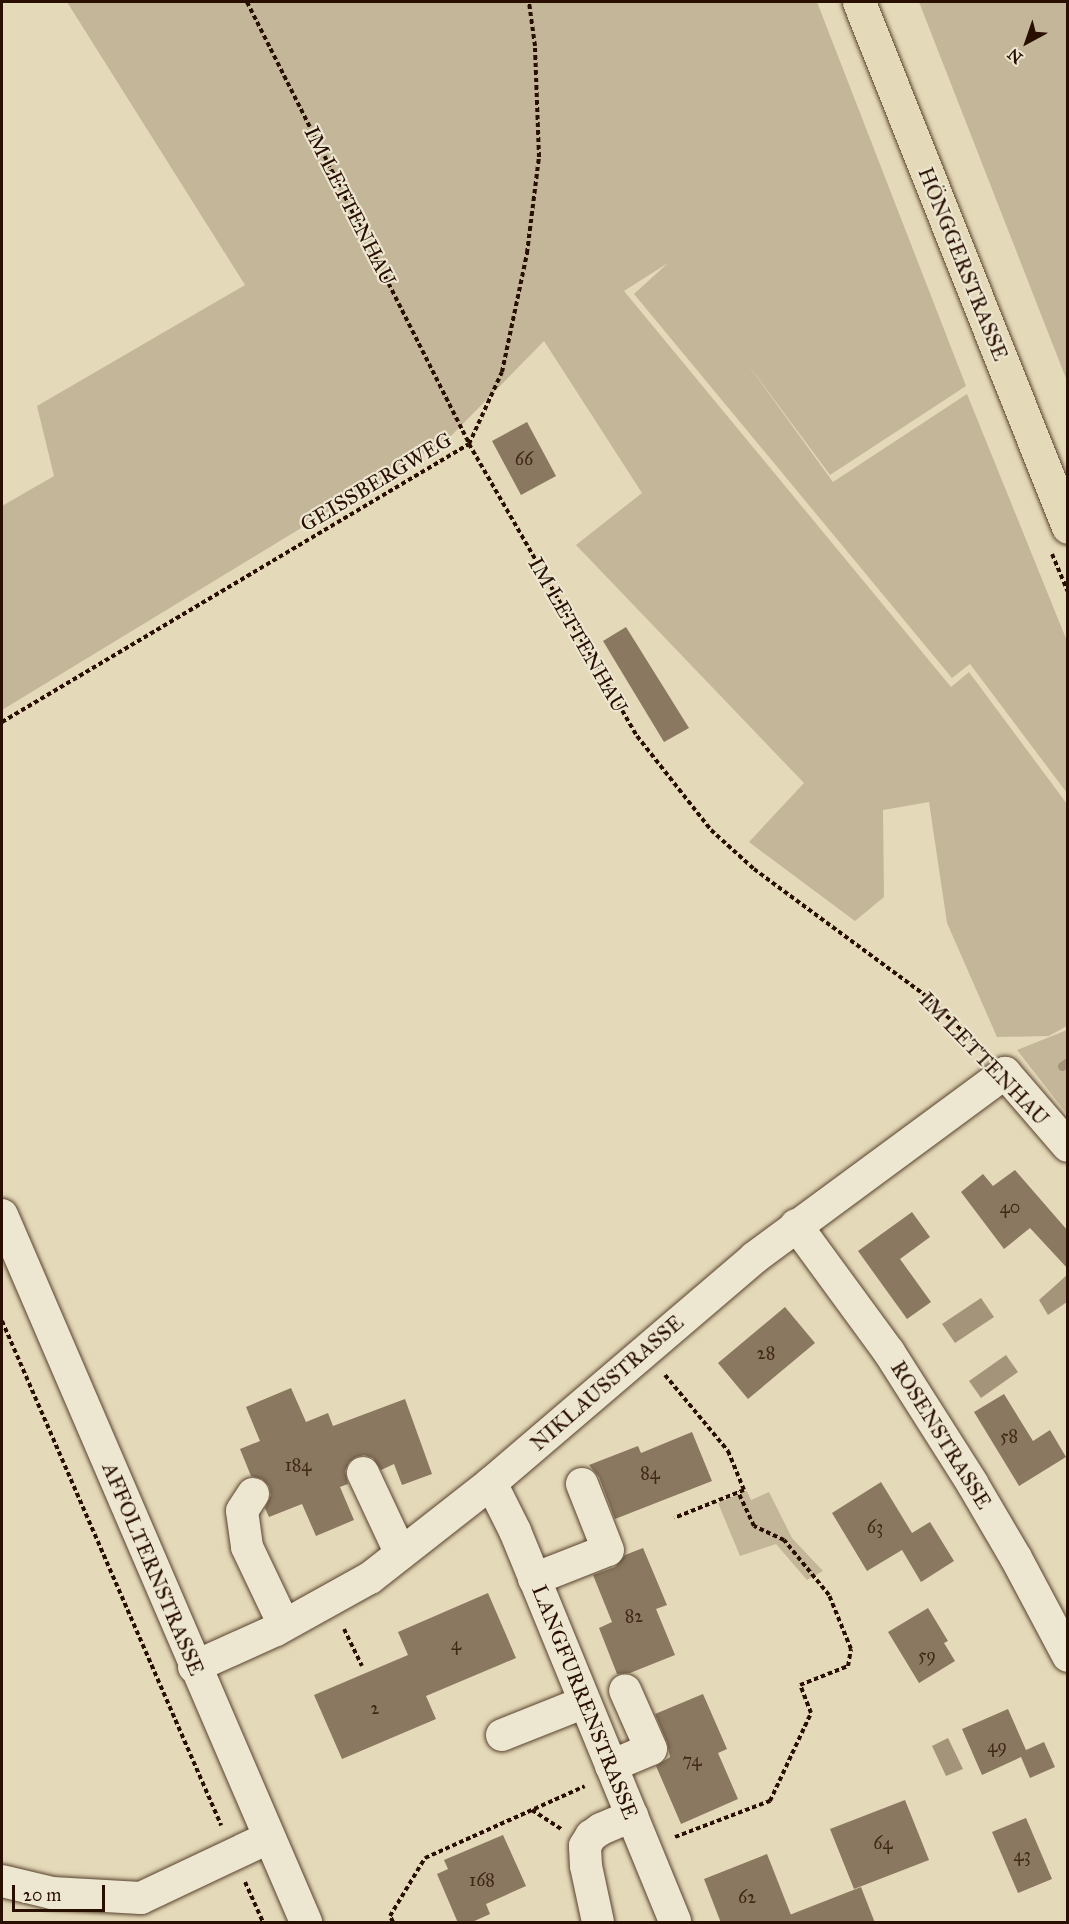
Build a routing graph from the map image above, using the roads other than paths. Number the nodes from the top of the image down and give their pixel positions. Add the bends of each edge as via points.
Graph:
1 (859, 2) edge
2 (1068, 526) edge
3 (1005, 1073) joint
4 (1068, 1146) edge
5 (2, 1215) edge
6 (796, 1225) junction
7 (363, 1473) dead end
8 (491, 1483) junction
9 (582, 1484) dead end
10 (253, 1494) dead end
11 (401, 1554) junction
12 (534, 1579) junction
13 (284, 1625) junction
14 (1068, 1656) edge
15 (194, 1667) junction
16 (625, 1690) dead end
17 (585, 1702) junction
18 (502, 1735) dead end
19 (612, 1770) junction
20 (632, 1816) junction
21 (268, 1838) junction
22 (2, 1881) edge
23 (89, 1909) edge
24 (306, 1923) edge
25 (598, 1923) edge
26 (675, 1923) edge

1 - 2 main road, HÖNGGERSTRASSE
3 - 4 street, IM LETTENHAU
3 - 6 street, NIKLAUSSTRASSE
5 - 15 street, AFFOLTERNSTRASSE
6 - 8 street, NIKLAUSSTRASSE
6 - 14 street, ROSENSTRASSE via 889,1352 972,1483
7 - 11 street
8 - 11 street, NIKLAUSSTRASSE
8 - 12 street, LANGFURRENSTRASSE
9 - 12 street via 608,1550
10 - 13 street via 242,1511 247,1547
11 - 13 street, NIKLAUSSTRASSE via 370,1578
12 - 17 street, LANGFURRENSTRASSE
13 - 15 street, NIKLAUSSTRASSE
15 - 21 street, AFFOLTERNSTRASSE
16 - 19 street via 651,1749
17 - 18 street
17 - 19 street, LANGFURRENSTRASSE
19 - 20 street, LANGFURRENSTRASSE
20 - 25 street via 601,1828 585,1846
20 - 26 street, LANGFURRENSTRASSE
21 - 23 street via 141,1898
21 - 24 street, AFFOLTERNSTRASSE
22 - 23 street via 52,1893

